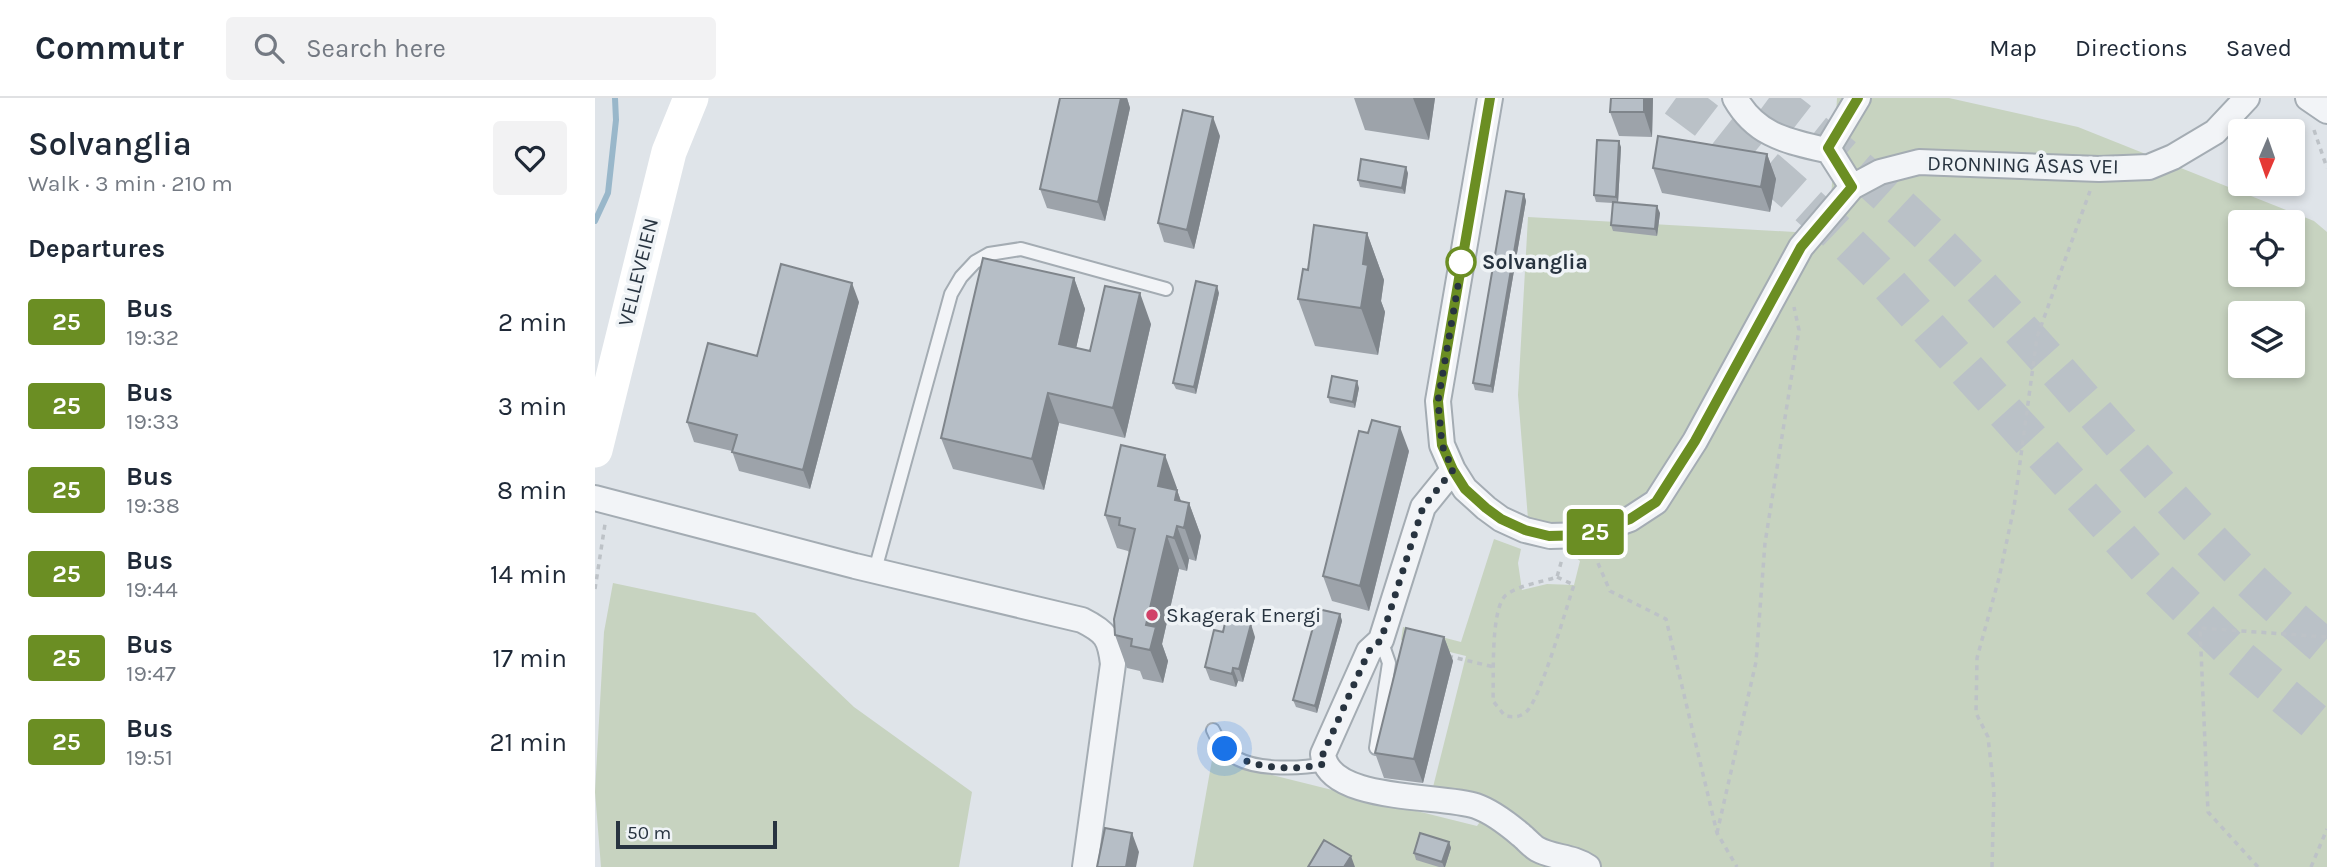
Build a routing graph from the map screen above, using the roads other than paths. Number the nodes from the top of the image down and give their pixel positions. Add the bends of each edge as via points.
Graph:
1 (691, 98) edge
2 (1490, 98) edge
3 (1735, 98) edge
4 (1858, 98) edge
5 (2246, 98) edge
6 (2308, 98) edge
7 (2319, 117) edge
8 (1852, 187) junction
9 (1166, 289) dead end
10 (595, 450) edge
11 (1453, 470) junction
12 (595, 498) edge
13 (875, 570) junction
14 (1381, 640) junction
15 (1213, 730) dead end
16 (1376, 748) edge
17 (1324, 764) junction
18 (1085, 867) edge
19 (1588, 867) edge

1 - 10 main road, VELLEVEIEN via 669,152
2 - 11 street via 1438,401 1442,445
3 - 8 street via 1753,123 1777,138 1829,151
4 - 8 street via 1828,148
5 - 8 street, DRONNING ÅSAS VEI via 2215,132 2149,167 1919,162 1880,172
6 - 7 street
8 - 11 street via 1801,247 1695,441 1656,502 1630,519 1586,535 1549,536 1501,519 1465,489
9 - 13 lane via 1021,249 989,254 975,262 951,294
11 - 14 street via 1423,507
12 - 13 street
13 - 18 street via 1082,620 1100,629 1111,644 1113,664
14 - 16 lane via 1389,663
14 - 17 street via 1369,651 1323,754
15 - 17 lane via 1237,759 1305,768
17 - 19 street via 1335,777 1373,791 1476,806 1506,822 1537,849

